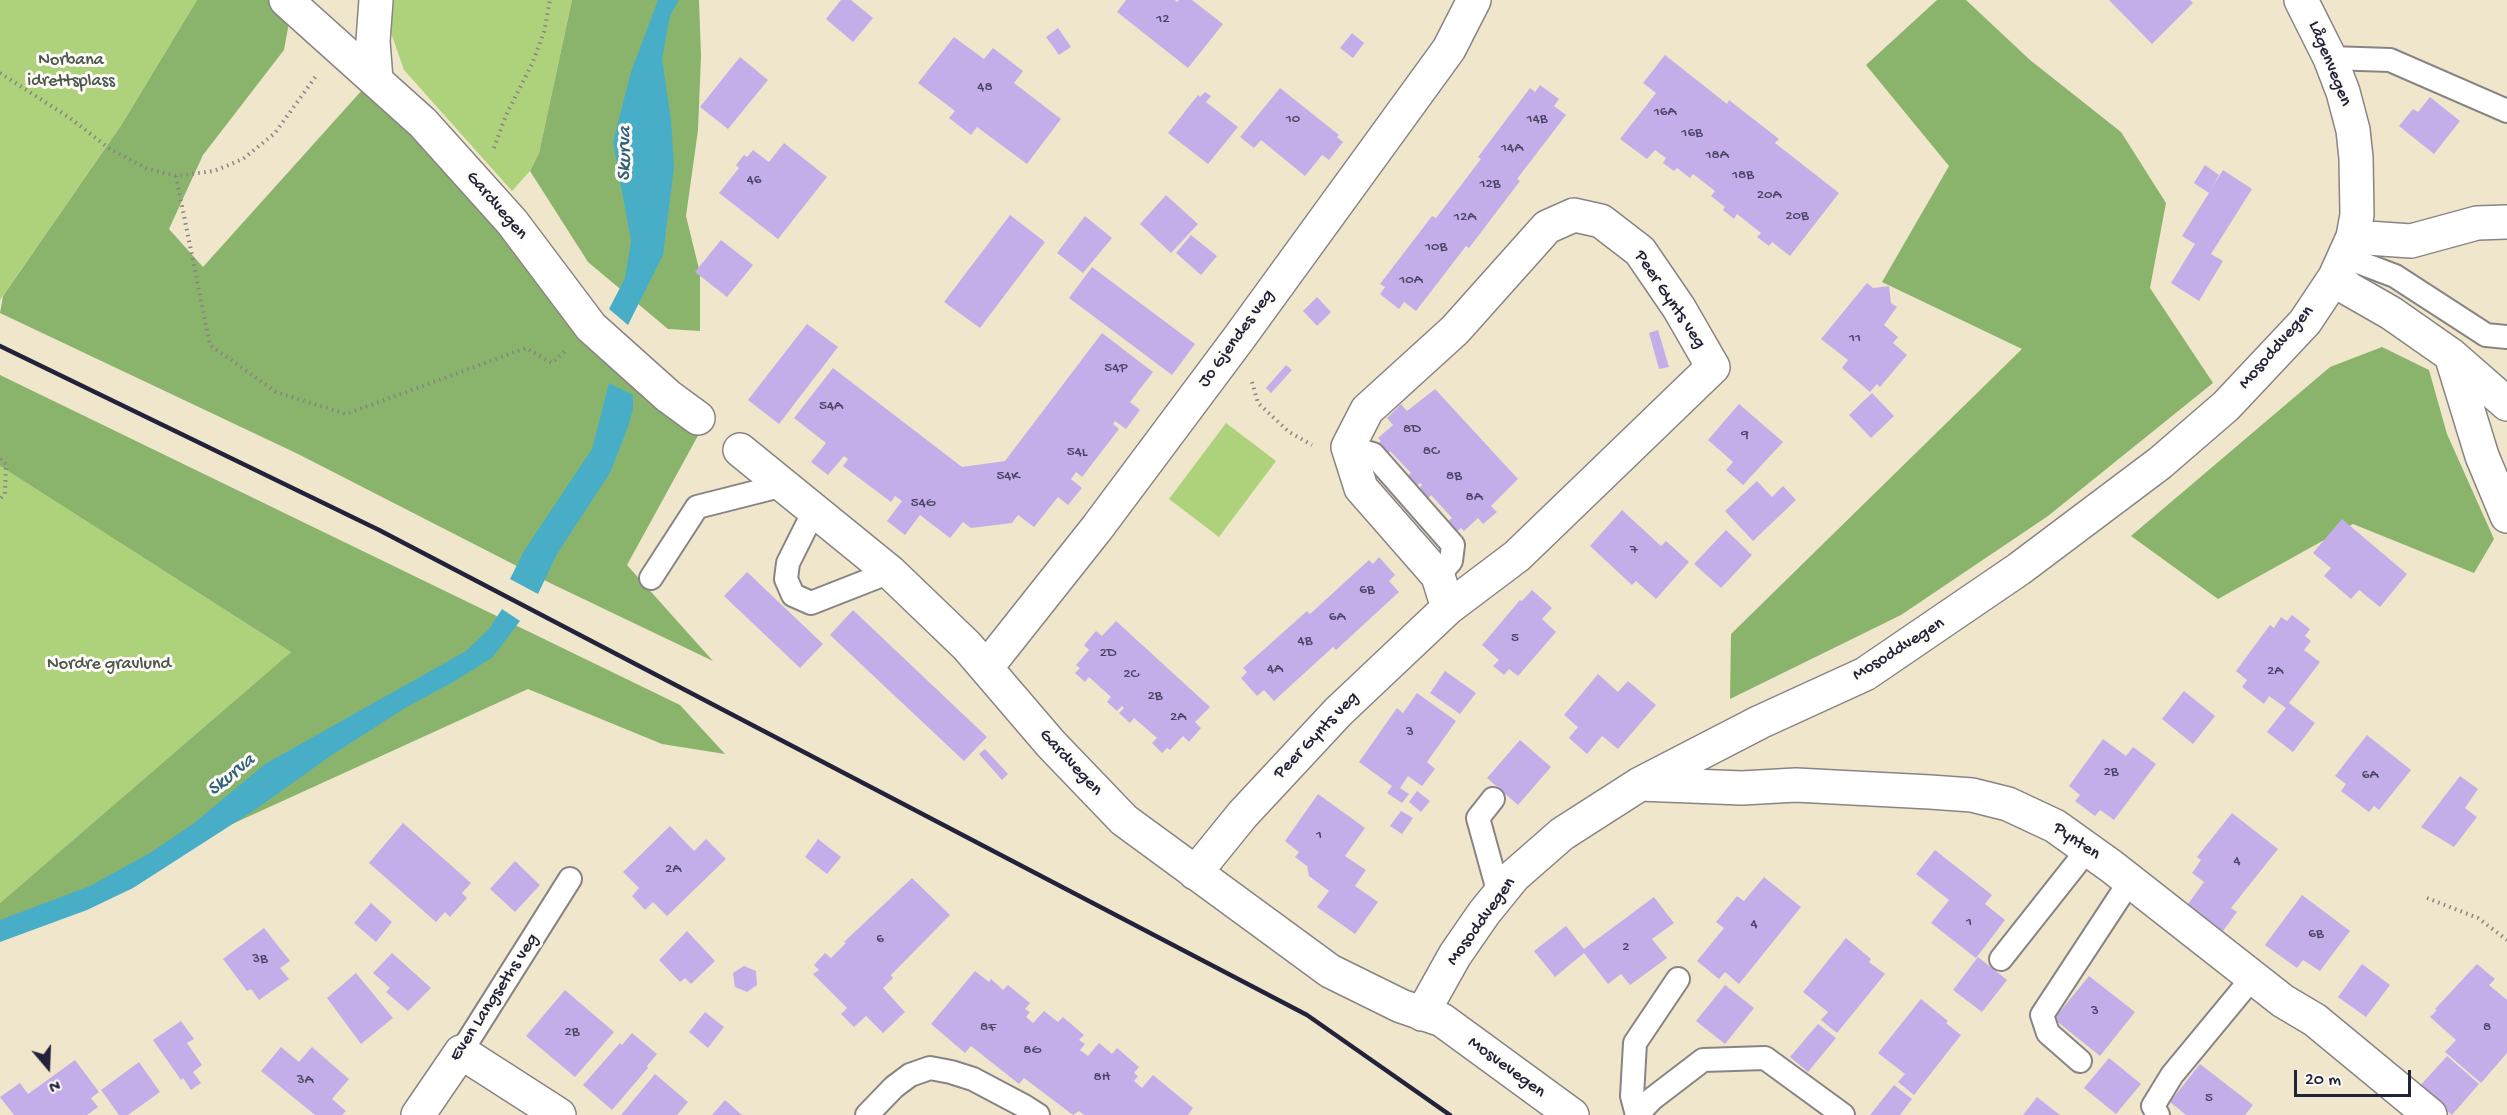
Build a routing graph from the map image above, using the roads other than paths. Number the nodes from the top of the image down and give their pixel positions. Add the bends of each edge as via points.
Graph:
1 (286, 0) edge
2 (376, 0) edge
3 (1474, 0) edge
4 (2301, 0) edge
5 (2330, 58) junction
6 (376, 80) junction
7 (2507, 111) edge
8 (2507, 222) edge
9 (2344, 257) junction
10 (2507, 338) edge
11 (2451, 355) junction
12 (2507, 404) edge
13 (698, 418) dead end
14 (740, 450) dead end
15 (784, 485) junction
16 (814, 508) junction
17 (2507, 516) edge
18 (890, 572) junction
19 (651, 578) dead end
20 (1448, 608) junction
21 (986, 668) junction
22 (1640, 784) junction
23 (1493, 799) dead end
24 (2088, 849) junction
25 (1195, 873) junction
26 (570, 879) dead end
27 (2130, 881) junction
28 (1499, 894) junction
29 (2001, 959) dead end
30 (2253, 976) junction
31 (1678, 979) dead end
32 (1432, 1017) junction
33 (460, 1052) junction
34 (2080, 1062) dead end
35 (1555, 1110) edge
36 (418, 1115) edge
37 (559, 1115) edge
38 (867, 1115) edge
39 (1038, 1115) edge
40 (1637, 1115) edge
41 (1843, 1115) edge
42 (2158, 1115) edge
43 (2430, 1115) edge

1 - 6 street, Gardvegen
2 - 6 street
3 - 21 street, Jo Gjendes veg via 1449,49 1239,338
4 - 5 street, Lågenvegen
5 - 7 lane via 2390,60
5 - 9 street, Lågenvegen via 2354,140 2357,215
6 - 13 street, Gardvegen via 423,123 512,222 591,327
8 - 9 street via 2478,224
9 - 10 lane via 2395,276 2486,335
9 - 11 street via 2349,289
9 - 22 street, Mosoddvegen via 2305,322 2226,406 2160,463 2028,562 1865,674
11 - 12 street
11 - 17 street via 2482,456
14 - 15 street, Gardvegen
15 - 16 street, Gardvegen
15 - 19 lane via 697,507
16 - 18 street, Gardvegen
16 - 18 lane via 788,563 786,579 793,595 811,603
18 - 21 street, Gardvegen
20 - 20 street, Peer Gynts veg via 1438,576 1361,488 1348,447 1367,410 1455,330 1547,227 1574,215 1601,221 1640,251 1713,367 1517,556
20 - 25 street, Peer Gynts veg via 1338,712 1243,814
21 - 25 street, Gardvegen via 1124,820
22 - 24 street, Pynten via 1742,788 1796,785 1972,795 2017,808 2055,826
22 - 28 street, Mosoddvegen via 1562,834
23 - 28 lane via 1478,818
24 - 27 street, Pynten
24 - 29 lane
25 - 32 street, Gardvegen via 1330,971
26 - 33 lane, Even Langseths veg
27 - 30 street, Pynten
27 - 34 lane via 2042,1015 2048,1033
28 - 32 street, Mosoddvegen via 1455,956
30 - 42 lane via 2172,1075 2153,1106
30 - 43 street, Pynten via 2283,1001 2315,1020
31 - 40 lane via 1635,1043 1632,1096
32 - 35 street, Mosvevegen
33 - 36 street, Even Langseths veg
33 - 37 street
38 - 39 lane via 910,1075 930,1068 973,1079
40 - 41 lane via 1703,1060 1765,1058

